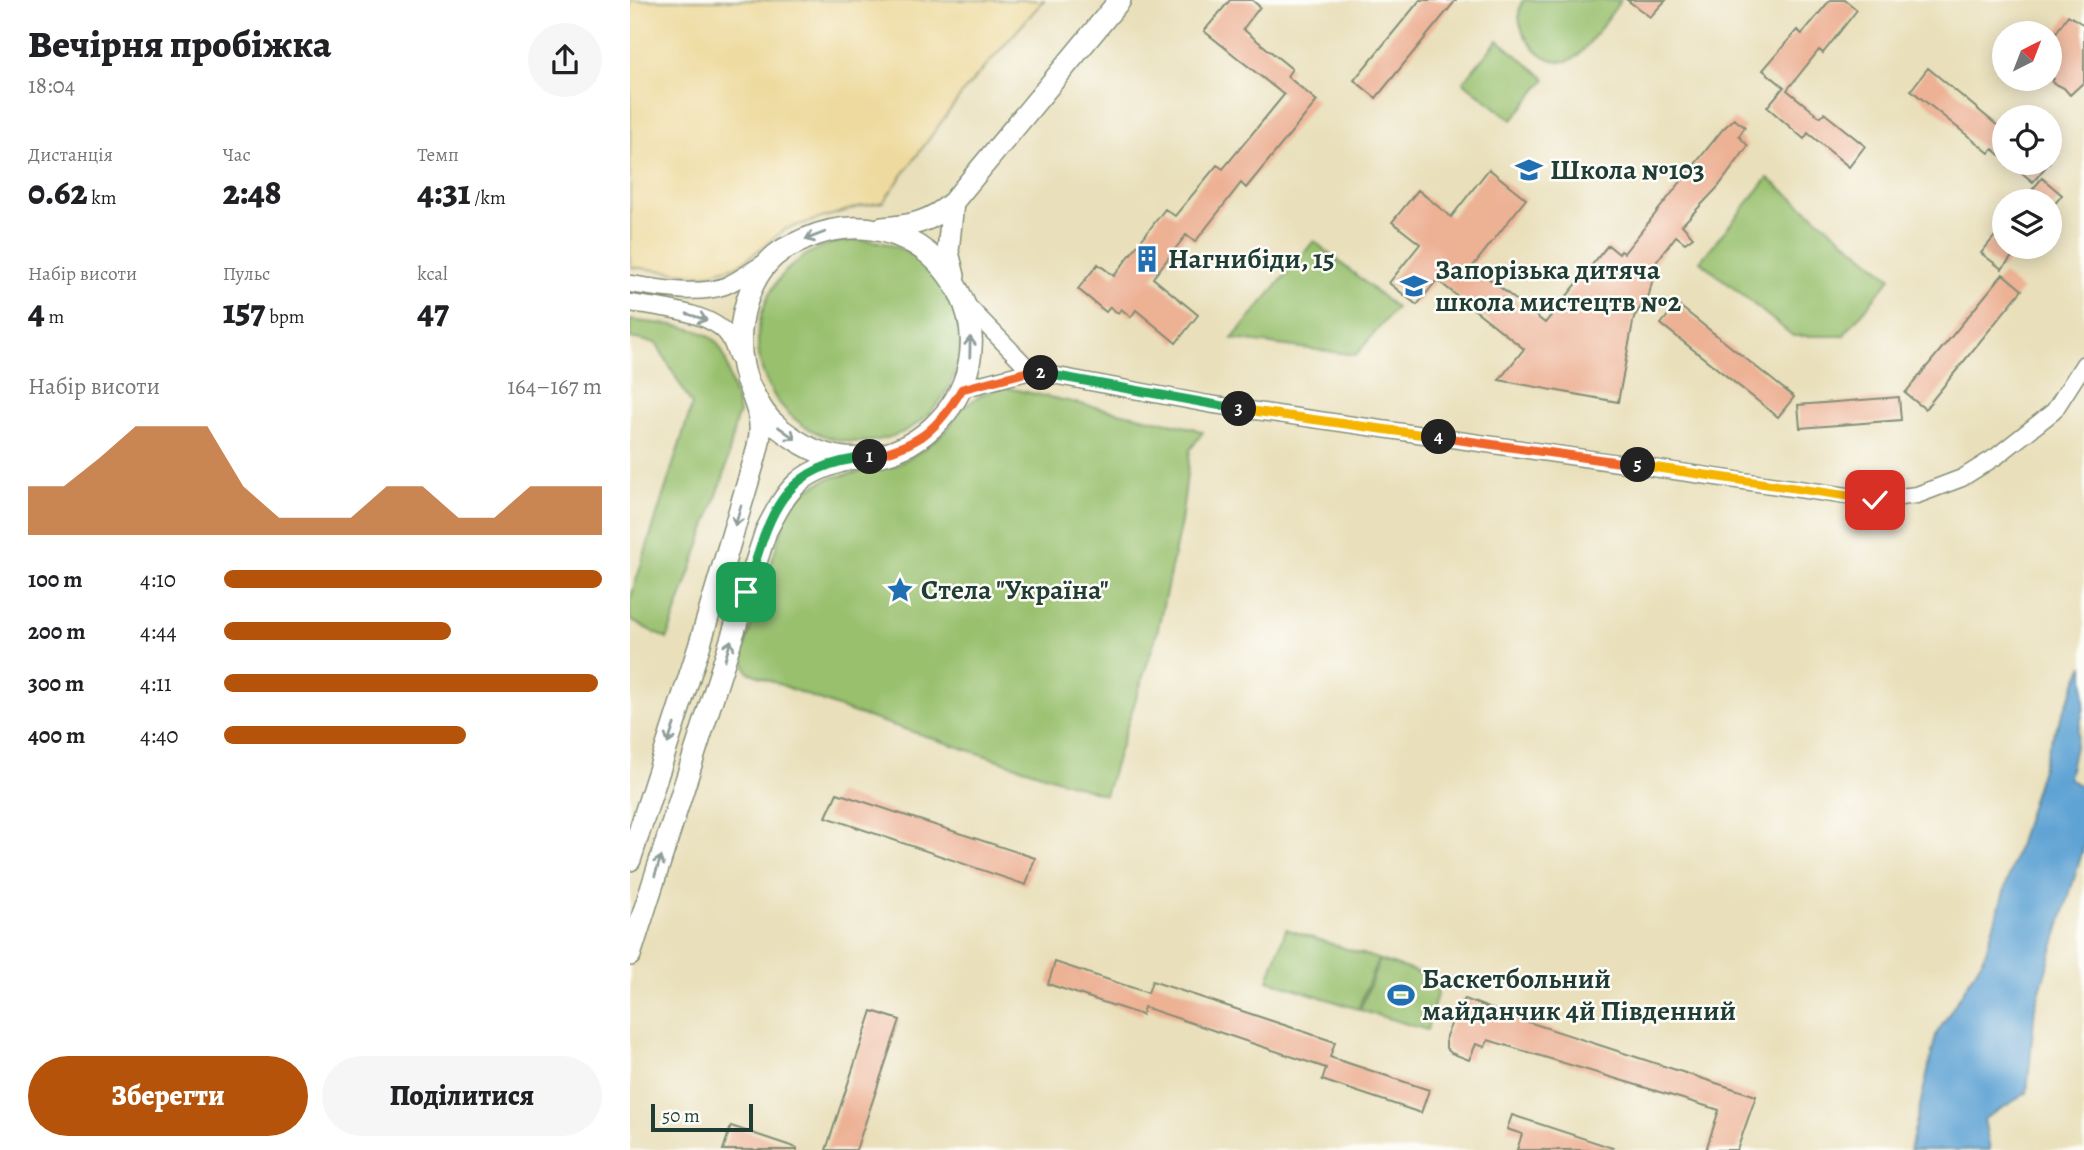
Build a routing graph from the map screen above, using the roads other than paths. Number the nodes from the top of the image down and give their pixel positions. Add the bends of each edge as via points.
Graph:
1 (1120, 0) edge
2 (953, 202) junction
3 (873, 228) junction
4 (772, 258) junction
5 (630, 284) edge
6 (964, 301) junction
7 (630, 303) edge
8 (2084, 364) edge
9 (1031, 371) junction
10 (746, 380) junction
11 (962, 389) junction
12 (853, 459) junction
13 (630, 860) edge
14 (630, 955) edge

1 - 2 street
2 - 3 street via 939,215 913,225
2 - 6 street via 948,252
3 -> 4 street via 819,233
3 - 6 street via 916,244 936,259
4 - 5 street via 724,286 686,290
4 - 10 street via 756,280 743,319 740,342
6 - 9 street
11 -> 6 street via 970,360 971,330
7 -> 10 street via 714,323 729,336
8 - 9 street via 2054,411 1997,456 1962,478 1917,495 1875,500 1208,404
9 - 11 street
10 -> 12 street via 764,413 780,429 805,446
10 -> 13 street via 761,430 755,458
11 - 12 street via 925,435 899,450
14 -> 12 street via 766,531 797,481 822,467

